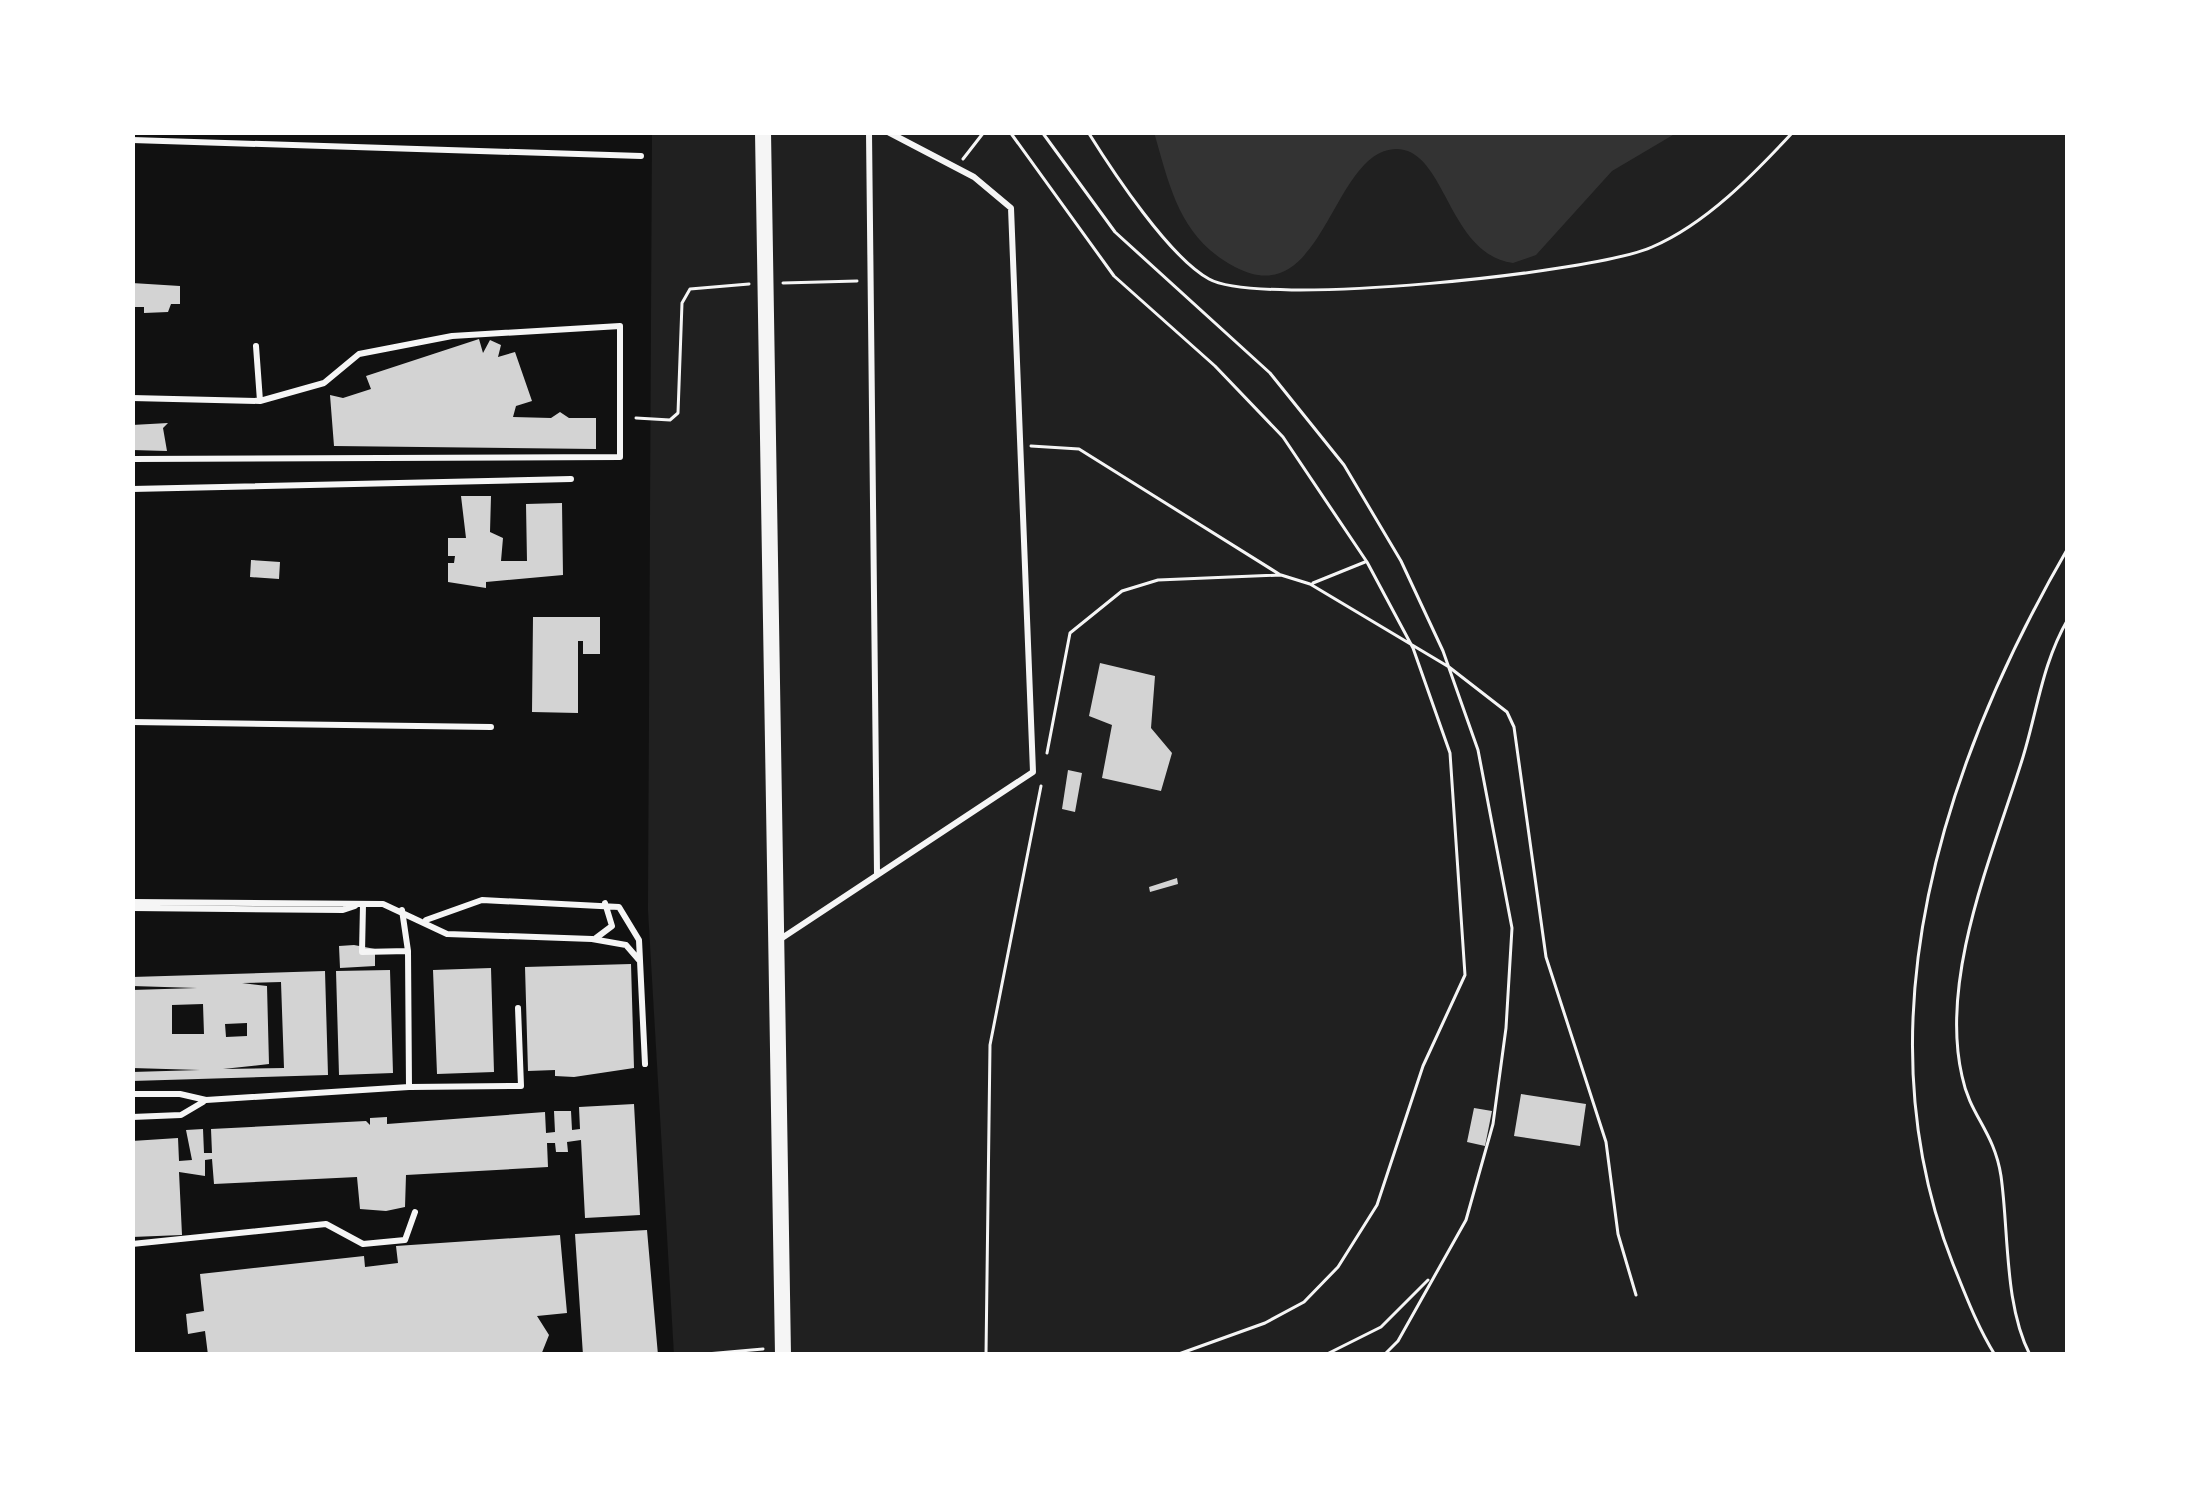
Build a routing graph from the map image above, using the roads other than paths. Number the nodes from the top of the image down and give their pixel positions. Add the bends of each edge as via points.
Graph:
1 (763, 132) edge
2 (869, 132) edge
3 (888, 132) edge
4 (132, 140) edge
5 (641, 157) dead end
6 (256, 346) dead end
7 (132, 398) edge
8 (260, 401) junction
9 (132, 460) edge
10 (571, 479) dead end
11 (132, 489) edge
12 (132, 722) edge
13 (491, 727) dead end
14 (877, 873) junction
15 (605, 903) junction
16 (361, 904) junction
17 (132, 905) edge
18 (402, 910) junction
19 (426, 920) junction
20 (592, 939) junction
21 (774, 943) junction
22 (408, 951) junction
23 (639, 960) junction
24 (518, 1008) dead end
25 (645, 1064) dead end
26 (409, 1087) junction
27 (132, 1094) edge
28 (206, 1100) junction
29 (132, 1118) edge
30 (415, 1212) dead end
31 (132, 1244) edge
32 (783, 1352) edge

1 - 21 main road
2 - 14 lane
3 - 14 lane via 957,167 1011,208 1033,772
4 - 5 lane
6 - 8 lane
7 - 8 lane
8 - 9 lane via 324,383 358,354 452,336 620,326 620,457
10 - 11 lane
12 - 13 lane
14 - 21 lane
15 - 19 lane via 482,900
15 - 20 lane via 611,926
15 - 23 lane via 630,917
16 - 17 lane
16 - 18 lane
16 - 22 lane via 362,952
18 - 19 lane
18 - 22 lane
19 - 20 lane via 447,934
20 - 23 lane via 626,945
21 - 32 main road
22 - 26 lane
23 - 25 lane
24 - 26 lane via 521,1086
26 - 28 lane
27 - 28 lane
28 - 29 lane via 181,1114
30 - 31 lane via 405,1240 386,1244 363,1244 326,1224

